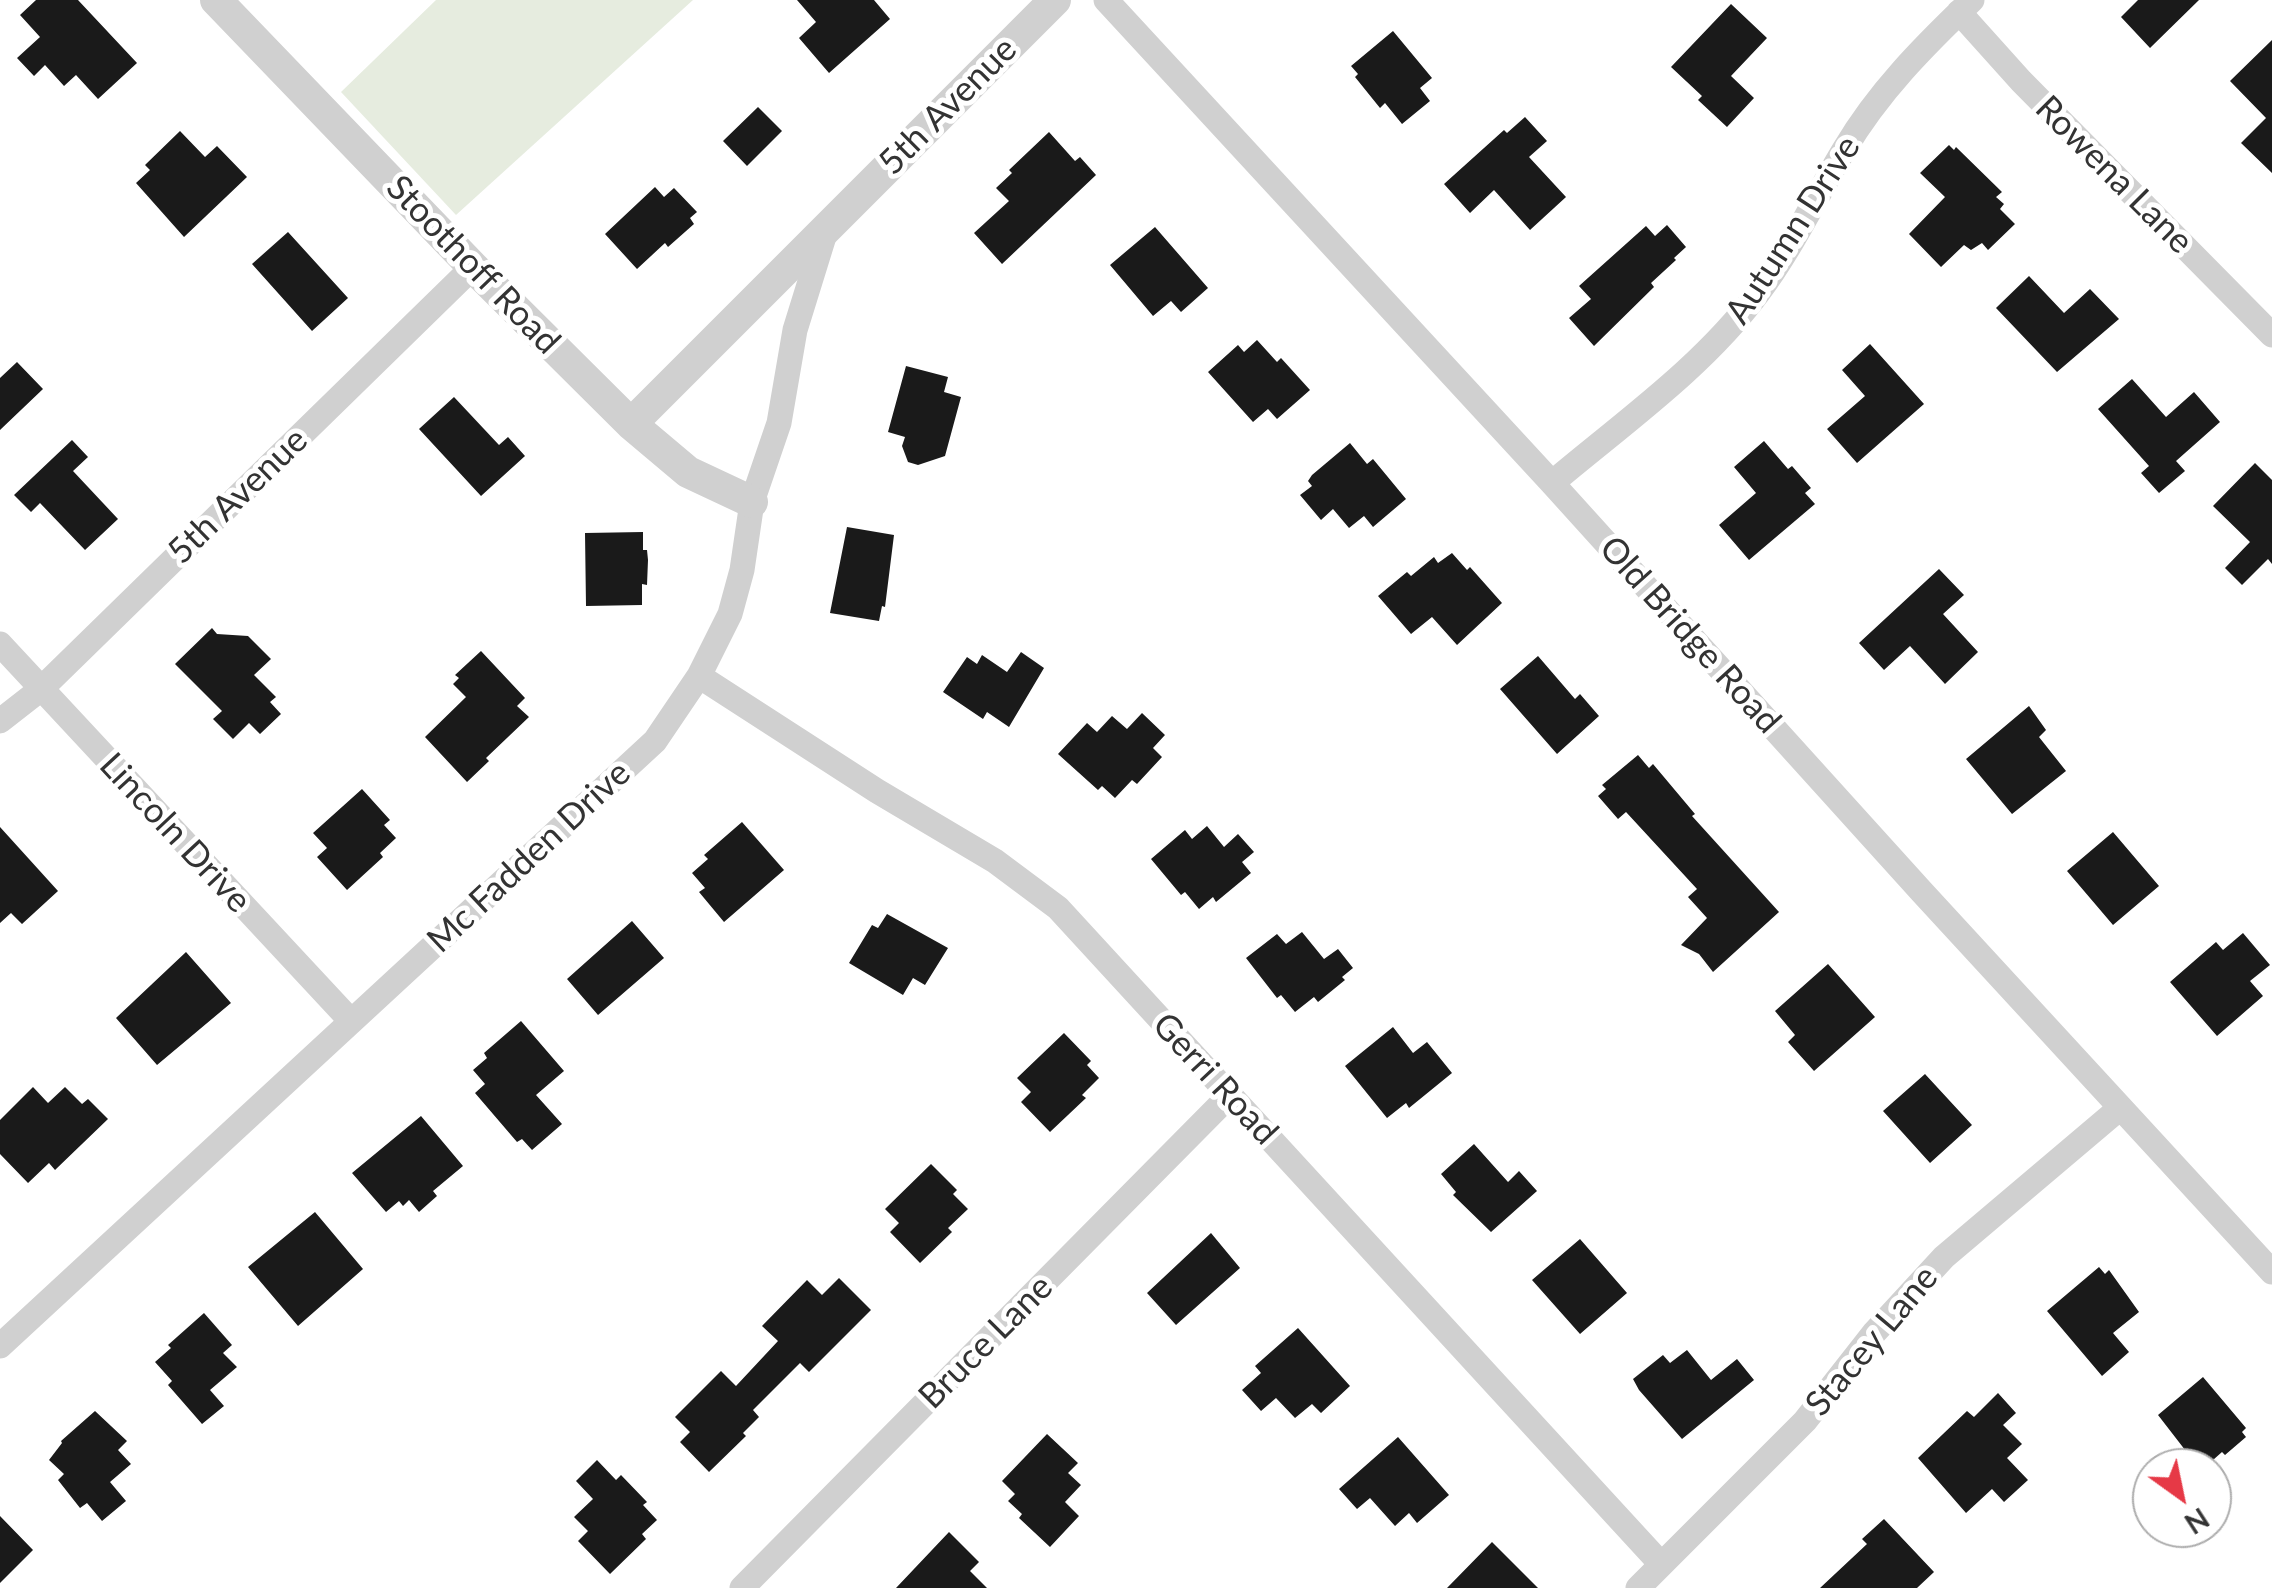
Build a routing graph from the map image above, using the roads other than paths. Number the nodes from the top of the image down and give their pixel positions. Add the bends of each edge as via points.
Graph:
1 (216, 0) edge
2 (1054, 0) edge
3 (1106, 0) edge
4 (1965, 6) edge
5 (828, 226) junction
6 (473, 267) junction
7 (2272, 335) edge
8 (631, 424) junction
9 (1552, 483) junction
10 (752, 502) junction
11 (0, 644) edge
12 (699, 676) junction
13 (41, 689) junction
14 (0, 721) edge
15 (351, 1021) junction
16 (1230, 1095) junction
17 (2120, 1108) junction
18 (2272, 1272) edge
19 (0, 1346) edge
20 (1660, 1564) junction
21 (742, 1588) edge
22 (1638, 1588) edge

1 - 6 street, Stoothoff Road
2 - 5 street, 5th Avenue
3 - 9 street, Old Bridge Road
4 - 7 street, Rowena Lane via 2022,81
4 - 9 street, Autumn Drive via 1894,78 1759,292 1715,346
5 - 8 street, 5th Avenue
5 - 10 street, Mc Fadden Drive via 795,330 780,423
6 - 8 street, Stoothoff Road
6 - 13 street, 5th Avenue
8 - 10 street, Stoothoff Road via 688,472
9 - 17 street, Old Bridge Road
10 - 12 street, Mc Fadden Drive via 730,614
11 - 13 street, Lincoln Drive
12 - 15 street, Mc Fadden Drive via 655,741
12 - 16 street, Gerri Road via 995,861 1058,908
13 - 14 street, 5th Avenue
13 - 15 street, Lincoln Drive
15 - 19 street, Mc Fadden Drive
16 - 20 street, Gerri Road
16 - 21 street, Bruce Lane
17 - 18 street, Old Bridge Road
17 - 20 street, Stacey Lane via 1944,1257 1805,1421
20 - 22 street, Stacey Lane

